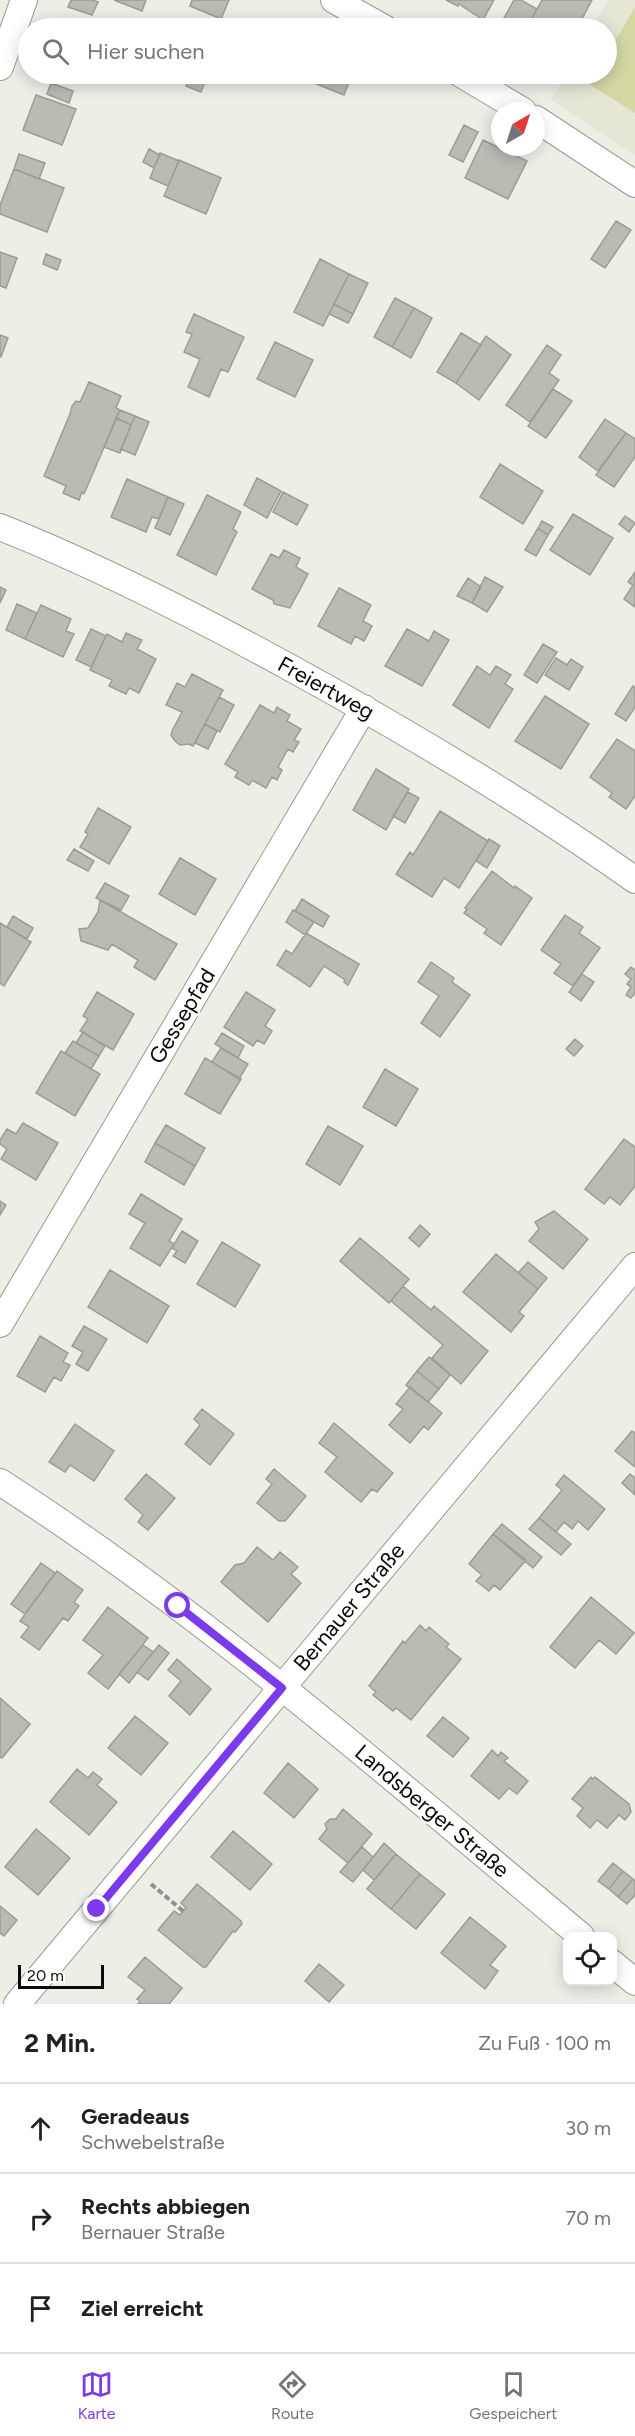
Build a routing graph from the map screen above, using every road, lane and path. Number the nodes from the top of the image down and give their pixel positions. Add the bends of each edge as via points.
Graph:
1 (24, 0) edge
2 (334, 0) edge
3 (366, 18) edge
4 (0, 67) edge
5 (478, 84) edge
6 (508, 102) edge
7 (545, 125) edge
8 (635, 184) edge
9 (0, 527) edge
10 (364, 708) junction
11 (635, 880) edge
12 (635, 1266) edge
13 (0, 1324) edge
14 (0, 1482) edge
15 (282, 1688) junction
16 (146, 1881) dead end
17 (183, 1911) dead end
18 (575, 1932) edge
19 (617, 1968) edge
20 (635, 1982) edge
21 (17, 2004) edge

1 - 4 street
2 - 3 street
5 - 6 street
7 - 8 street
9 - 10 street, Freiertweg via 218,628
10 - 11 street, Freiertweg via 476,775
10 - 13 street, Gessepfad
12 - 15 street, Bernauer Straße
14 - 15 street, Landsberger Straße via 85,1537
15 - 18 street, Landsberger Straße
15 - 21 street, Bernauer Straße
16 - 17 path
19 - 20 street

